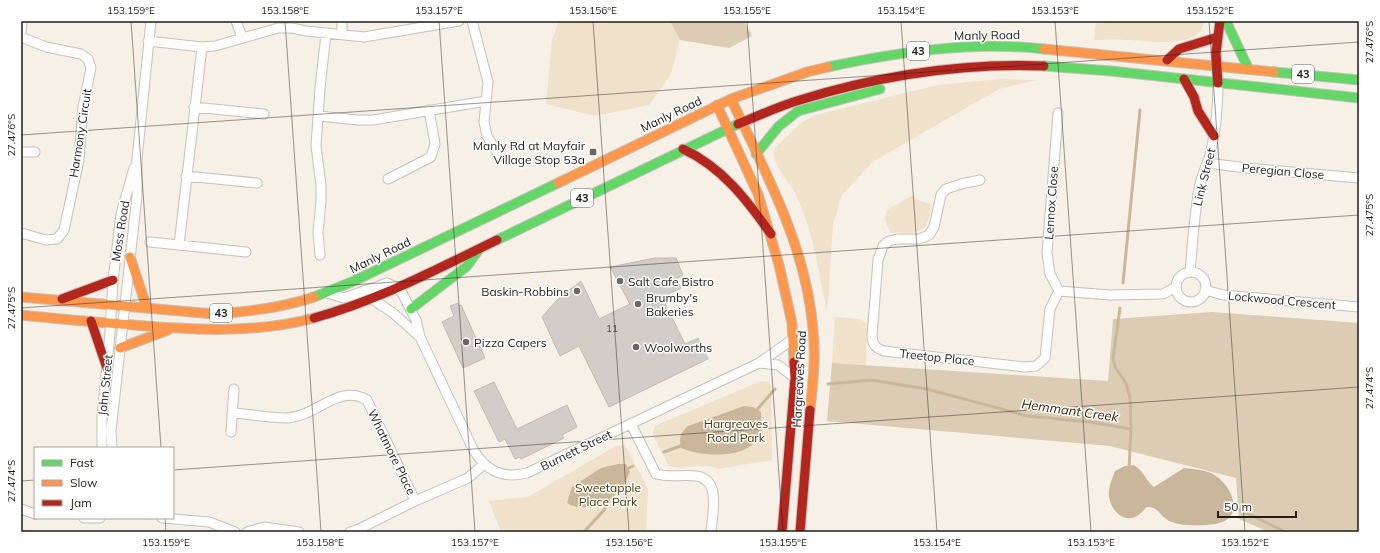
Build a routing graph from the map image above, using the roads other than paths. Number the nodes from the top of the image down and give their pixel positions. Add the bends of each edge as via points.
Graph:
1 (22, 21) edge
2 (151, 21) edge
3 (236, 21) edge
4 (342, 21) edge
5 (459, 21) edge
6 (472, 21) edge
7 (1220, 21) edge
8 (1226, 21) edge
9 (21, 32) edge
10 (326, 34) junction
11 (342, 35) junction
12 (21, 37) edge
13 (242, 37) junction
14 (1218, 37) junction
15 (148, 41) junction
16 (202, 47) junction
17 (1167, 60) junction
18 (1217, 65) junction
19 (1248, 68) junction
20 (896, 76) junction
21 (1184, 79) junction
22 (1359, 80) edge
23 (1218, 83) junction
24 (1359, 98) edge
25 (731, 99) junction
26 (486, 101) junction
27 (716, 106) junction
28 (194, 107) junction
29 (429, 110) junction
30 (1058, 113) dead end
31 (264, 114) dead end
32 (319, 116) junction
33 (741, 122) junction
34 (727, 128) junction
35 (1214, 136) junction
36 (683, 149) junction
37 (21, 152) edge
38 (35, 152) dead end
39 (498, 154) dead end
40 (756, 154) junction
41 (137, 159) junction
42 (1208, 163) junction
43 (186, 176) junction
44 (1359, 178) edge
45 (388, 179) dead end
46 (980, 180) dead end
47 (257, 183) dead end
48 (21, 233) edge
49 (771, 234) junction
50 (150, 242) dead end
51 (179, 245) junction
52 (481, 247) junction
53 (246, 252) dead end
54 (320, 255) dead end
55 (130, 257) junction
56 (1190, 272) junction
57 (113, 280) junction
58 (1176, 287) junction
59 (398, 288) junction
60 (1205, 290) junction
61 (1059, 291) junction
62 (327, 293) junction
63 (21, 297) edge
64 (372, 299) junction
65 (60, 300) junction
66 (111, 305) junction
67 (125, 306) junction
68 (1359, 307) edge
69 (147, 308) junction
70 (411, 309) junction
71 (21, 315) edge
72 (91, 321) junction
73 (111, 323) junction
74 (122, 324) junction
75 (172, 328) junction
76 (420, 337) junction
77 (793, 339) junction
78 (120, 348) junction
79 (759, 363) junction
80 (107, 368) junction
81 (795, 378) junction
82 (234, 388) dead end
83 (233, 413) junction
84 (631, 424) junction
85 (231, 432) dead end
86 (102, 447) edge
87 (112, 447) edge
88 (484, 464) junction
89 (415, 501) junction
90 (21, 509) edge
91 (34, 514) edge
92 (174, 519) edge
93 (235, 532) edge
94 (247, 532) edge
95 (299, 532) edge
96 (350, 532) edge
97 (711, 532) edge
98 (782, 532) edge
99 (800, 532) edge

1 - 9 street
2 - 15 street, Moss Road
3 - 13 street
4 - 11 street
5 - 11 street via 364,37
6 - 26 street via 488,82
7 - 14 main road
8 - 19 main road via 1234,32 1239,53
10 - 11 street
10 - 13 street via 278,28
10 - 32 street
12 - 48 street, Harmony Circuit via 46,47 81,54 88,59 91,68 83,108 79,160 64,230 57,239 46,240
13 - 16 street via 215,46
14 - 17 main road via 1179,49
14 - 18 main road
15 - 16 street
15 - 41 street, Moss Road
16 - 28 street
17 - 18 main road, Manly Road / 43
17 - 25 main road, Manly Road / 43 via 1028,47 990,46 930,50 821,68
18 - 19 main road, Manly Road / 43
18 - 23 main road
19 - 22 main road, Manly Road / 43
20 - 21 main road, 43 via 965,68 1042,66
20 - 33 main road, 43 via 799,100
20 - 40 main road via 881,89 798,111 779,126
21 - 23 main road, 43
21 - 35 main road via 1198,111
23 - 24 main road, 43
23 - 35 street, Link Street
25 - 27 main road, Manly Road / 43
25 - 33 main road, Hargreaves Road
26 - 29 street
26 - 39 street via 484,122 487,136
27 - 34 main road, Hargreaves Road
27 - 62 main road, Manly Road / 43
28 - 31 street
28 - 43 street
29 - 32 street via 373,120
29 - 45 street via 435,144 430,157
30 - 61 street, Lennox Close via 1047,253 1050,274
32 - 54 street via 316,146 321,193 318,232
33 - 34 main road, 43
33 - 40 main road, Hargreaves Road
34 - 36 main road, 43
34 - 49 main road, Hargreaves Road via 758,194
35 - 42 street, Link Street
36 - 49 main road via 702,157 715,168 747,201
36 - 52 main road, 43
37 - 38 street
40 - 99 main road, Hargreaves Road via 796,242 812,304 814,367
41 - 55 street, Moss Road via 137,196
41 - 57 street, Moss Road via 121,214
42 - 44 street, Peregian Close
42 - 56 street, Link Street via 1202,178 1195,216
43 - 47 street
43 - 51 street
46 - 61 street, Treetop Place via 946,189 941,195 934,227 929,235 919,239 897,239 883,246 878,260 872,336 876,348 1025,367 1036,366 1045,358 1050,309
49 - 77 main road, Hargreaves Road via 789,305
50 - 51 street
51 - 53 street
52 - 59 main road, 43
52 - 70 main road via 466,267
55 - 67 street, Moss Road
55 - 69 main road
56 - 58 street via 1179,278
56 - 60 street via 1202,277
57 - 65 main road
57 - 66 street, Moss Road
58 - 60 street via 1179,297 1189,302 1200,299
58 - 61 street via 1163,294 1110,295
59 - 62 street via 387,283 380,284 344,298
59 - 64 main road, 43
59 - 70 street, Burnett Street
60 - 68 street, Lockwood Crescent via 1223,295
62 - 69 main road, Manly Road / 43 via 294,304 236,313 214,314
63 - 65 main road, Manly Road / 43
64 - 75 main road, 43 via 316,318 256,329 209,331
64 - 76 street, Burnett Street via 393,313
65 - 66 main road, Manly Road / 43
66 - 67 main road, Manly Road / 43
66 - 73 street, John Street
67 - 69 main road, Manly Road / 43
67 - 74 street, Moss Road
70 - 76 street, Burnett Street
71 - 72 main road, 43
72 - 73 main road, 43
72 - 80 main road
73 - 74 main road, 43
73 - 80 street, John Street
74 - 75 main road, 43
74 - 78 street, John Street
75 - 78 main road
76 - 88 street, Burnett Street via 473,449
77 - 79 street, Burnett Street
77 - 81 main road, Hargreaves Road
78 - 87 street, John Street via 111,431
79 - 81 street via 778,364
79 - 84 street, Burnett Street
80 - 86 street, John Street
81 - 98 main road, Hargreaves Road
82 - 83 street
83 - 85 street
83 - 89 street, Whatmore Place via 286,418 303,415 344,395 358,395 366,400
84 - 88 street, Burnett Street via 527,474 505,476
84 - 97 street via 656,474 668,477 697,476 713,488
88 - 89 street via 468,478
89 - 96 street
90 - 91 street
92 - 93 street via 209,522
94 - 95 street via 264,527

